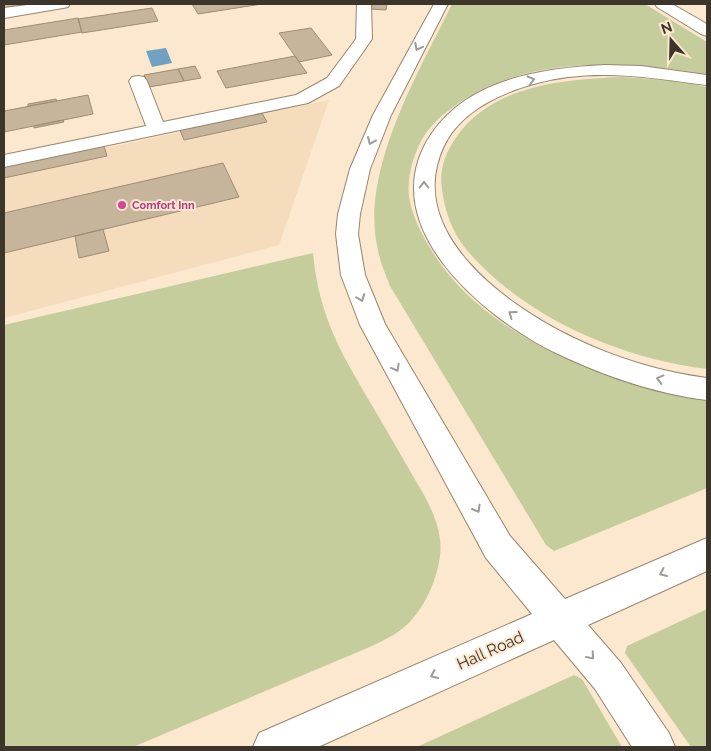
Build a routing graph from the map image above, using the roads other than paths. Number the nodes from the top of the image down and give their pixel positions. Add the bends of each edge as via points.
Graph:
1 (63, 4) edge
2 (364, 4) edge
3 (441, 4) edge
4 (662, 4) edge
5 (4, 13) edge
6 (707, 31) edge
7 (707, 80) edge
8 (138, 81) dead end
9 (157, 130) junction
10 (4, 161) edge
11 (707, 389) edge
12 (707, 554) edge
13 (559, 619) junction
14 (273, 747) edge
15 (655, 747) edge

1 - 5 main road
2 - 9 main road via 364,39 334,82 318,92 302,99
3 -> 13 main road via 382,115 365,156 349,214 347,234 353,275 373,325 498,547
4 - 6 main road
11 -> 7 main road via 660,380 596,359 555,342 524,323 471,280 453,259 430,218 424,181 432,147 455,118 470,105 507,87 549,76 600,70 652,72
8 - 9 main road
9 - 10 main road
12 -> 13 main road, Hall Road
13 -> 14 main road, Hall Road
13 -> 15 main road via 608,676

